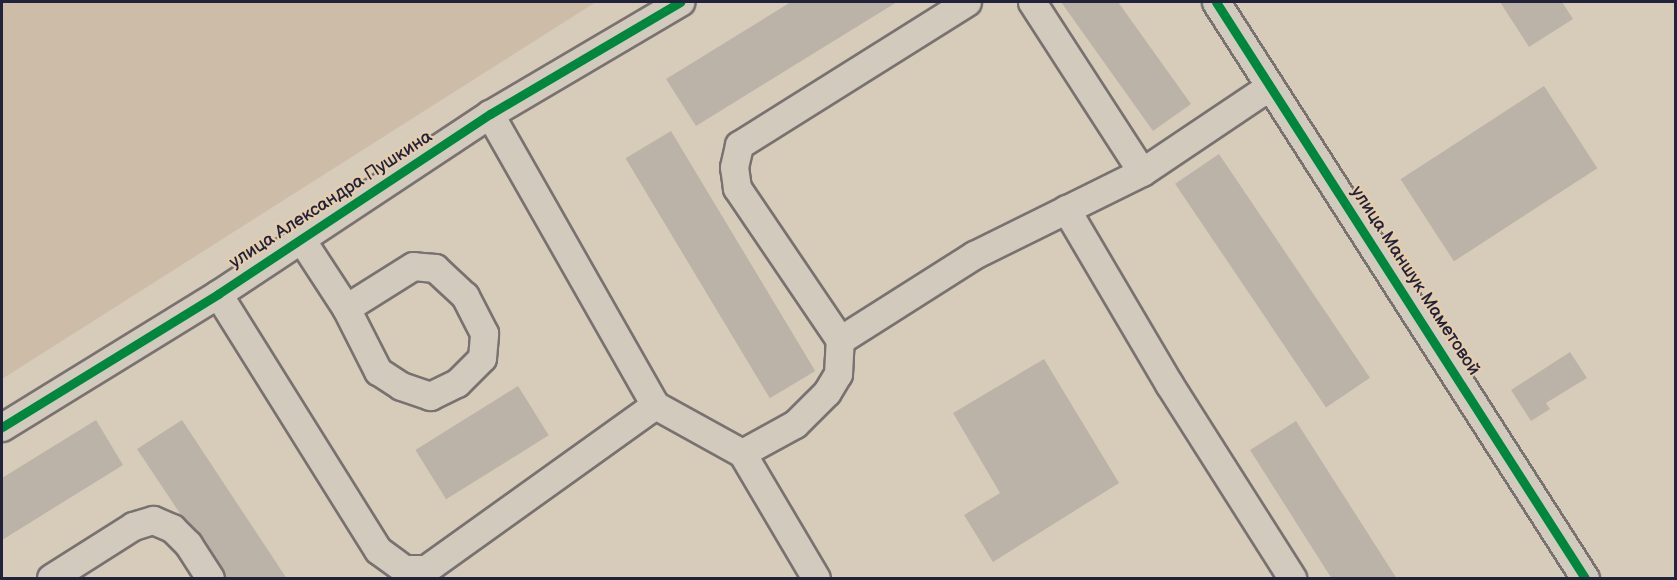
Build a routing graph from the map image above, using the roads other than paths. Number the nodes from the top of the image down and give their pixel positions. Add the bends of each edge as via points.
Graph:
1 (680, 2) edge
2 (967, 2) edge
3 (1032, 2) edge
4 (1216, 2) edge
5 (1270, 86) junction
6 (490, 114) junction
7 (1142, 172) junction
8 (1066, 209) junction
9 (301, 239) junction
10 (218, 294) junction
11 (346, 308) junction
12 (840, 340) junction
13 (655, 405) junction
14 (2, 427) edge
15 (742, 453) junction
16 (403, 574) edge
17 (51, 579) edge
18 (210, 579) edge
19 (816, 579) edge
20 (1292, 579) edge
21 (1585, 579) edge

1 - 6 street, улица Александра Пушкина
2 - 12 street via 739,145 734,167 737,188
3 - 7 street
4 - 5 street, улица Маншук Маметовой
5 - 7 street
5 - 21 street, улица Маншук Маметовой
6 - 9 street, улица Александра Пушкина
6 - 13 street
7 - 8 street
8 - 12 street via 974,255
8 - 20 street via 1169,384
9 - 10 street, улица Александра Пушкина
9 - 11 street
10 - 14 street, улица Александра Пушкина
10 - 16 street via 378,550
11 - 11 street via 378,371 401,386 430,396 457,383 482,358 484,333 465,296 435,268 413,266
12 - 15 street via 838,374 827,392 795,424
13 - 15 street
13 - 16 street via 426,569
15 - 19 street
17 - 18 street via 133,526 153,520 172,528 188,544

